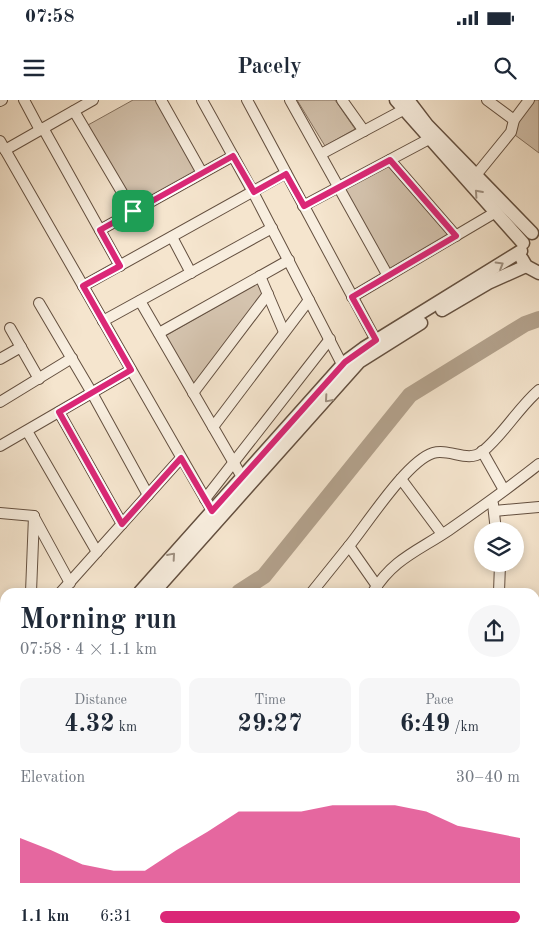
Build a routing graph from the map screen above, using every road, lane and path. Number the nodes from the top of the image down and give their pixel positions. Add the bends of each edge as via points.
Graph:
1 (24, 100) edge
2 (93, 100) edge
3 (161, 100) edge
4 (202, 100) edge
5 (247, 100) edge
6 (290, 100) edge
7 (342, 100) edge
8 (489, 100) edge
9 (529, 100) edge
10 (403, 103) edge
11 (74, 111) junction
12 (514, 120) junction
13 (42, 129) junction
14 (364, 131) junction
15 (430, 139) junction
16 (3, 145) edge
17 (320, 154) junction
18 (233, 156) junction
19 (390, 160) junction
20 (202, 173) junction
21 (286, 174) junction
22 (476, 175) junction
23 (338, 187) junction
24 (254, 192) junction
25 (304, 206) junction
26 (133, 211) junction
27 (496, 212) junction
28 (272, 228) junction
29 (100, 230) junction
30 (456, 236) junction
31 (172, 237) junction
32 (529, 239) edge
33 (289, 260) junction
34 (120, 266) junction
35 (526, 266) junction
36 (190, 273) junction
37 (539, 273) edge
38 (260, 276) junction
39 (388, 276) junction
40 (83, 286) junction
41 (268, 294) junction
42 (352, 297) junction
43 (309, 300) junction
44 (140, 301) junction
45 (39, 303) dead end
46 (103, 322) junction
47 (10, 328) dead end
48 (284, 332) junction
49 (159, 333) junction
50 (330, 339) junction
51 (378, 345) junction
52 (21, 347) junction
53 (72, 358) junction
54 (0, 359) edge
55 (131, 370) junction
56 (345, 370) junction
57 (39, 378) junction
58 (539, 390) edge
59 (92, 393) junction
60 (193, 393) junction
61 (0, 402) edge
62 (59, 412) junction
63 (213, 427) junction
64 (27, 431) junction
65 (0, 446) edge
66 (482, 452) junction
67 (181, 458) junction
68 (234, 463) junction
69 (539, 464) edge
70 (242, 477) junction
71 (401, 479) junction
72 (504, 490) junction
73 (148, 495) junction
74 (493, 498) junction
75 (205, 499) junction
76 (539, 507) edge
77 (494, 511) junction
78 (0, 513) edge
79 (34, 516) junction
80 (215, 516) junction
81 (495, 522) edge
82 (122, 524) junction
83 (442, 534) junction
84 (349, 546) junction
85 (97, 552) junction
86 (500, 572) edge
87 (70, 582) junction
88 (31, 588) edge
89 (65, 588) edge
90 (144, 588) edge
91 (157, 588) edge
92 (315, 588) edge
93 (374, 588) edge
94 (376, 588) edge
95 (499, 588) edge

1 - 13 street
2 - 11 street
3 - 20 street
4 - 18 street
5 - 21 street
6 - 17 street
7 - 14 street
8 - 12 street
9 - 12 street
10 - 14 street
10 - 15 street
10 - 22 street
11 - 13 street
11 - 26 street
12 - 22 street via 511,132
13 - 16 street
13 - 29 street
14 - 17 street
15 - 19 street
27 -> 15 street
16 - 40 street
17 - 23 street
18 - 20 street
18 - 24 street
19 - 23 street
19 - 30 street
20 - 26 street
21 - 24 street
21 - 25 street
22 - 32 street
23 - 25 street
23 - 39 street
24 - 28 street
24 - 31 street
25 - 42 street
26 - 29 street
27 - 30 street
27 - 32 street
28 - 33 street
28 - 36 street
29 - 34 street
30 - 39 street
31 - 34 street
31 - 36 street
32 - 35 street
51 -> 32 street via 507,261
33 - 38 street
33 - 43 street
34 - 40 street
35 - 37 street
35 - 51 street via 488,283
36 - 44 street
38 - 41 street
38 - 49 street
39 - 42 street
40 - 46 street
41 - 48 street
41 - 60 street
42 - 51 street
43 - 48 street
43 - 50 street
44 - 46 street
44 - 49 street
45 - 53 street
46 - 55 street
47 - 52 street
48 - 63 street
49 - 60 street
50 - 56 street
50 - 68 street
51 - 56 street via 360,362
52 - 54 street
52 - 57 street
53 - 57 street
53 - 59 street
55 - 59 street
55 - 67 street
56 - 70 street
56 -> 80 street
57 - 61 street
58 - 66 street
59 - 62 street
59 - 73 street
60 - 63 street
62 - 64 street
62 - 82 street
63 - 68 street
64 - 65 street
64 - 85 street
66 - 71 street via 473,456 433,453
66 - 72 street
67 - 73 street
67 - 75 street
68 - 70 street
68 - 75 street
69 - 72 street
70 - 80 street
71 - 83 street
71 - 84 street
72 - 74 street
73 - 82 street
74 - 77 street
74 - 83 street
75 - 80 street
76 - 77 street
77 - 81 street
78 - 79 street
79 - 87 street
79 - 88 street
90 -> 80 street
80 - 91 street
82 - 85 street
83 - 94 street via 383,575
84 - 92 street
84 - 93 street
85 - 87 street
86 - 95 street
87 - 89 street

